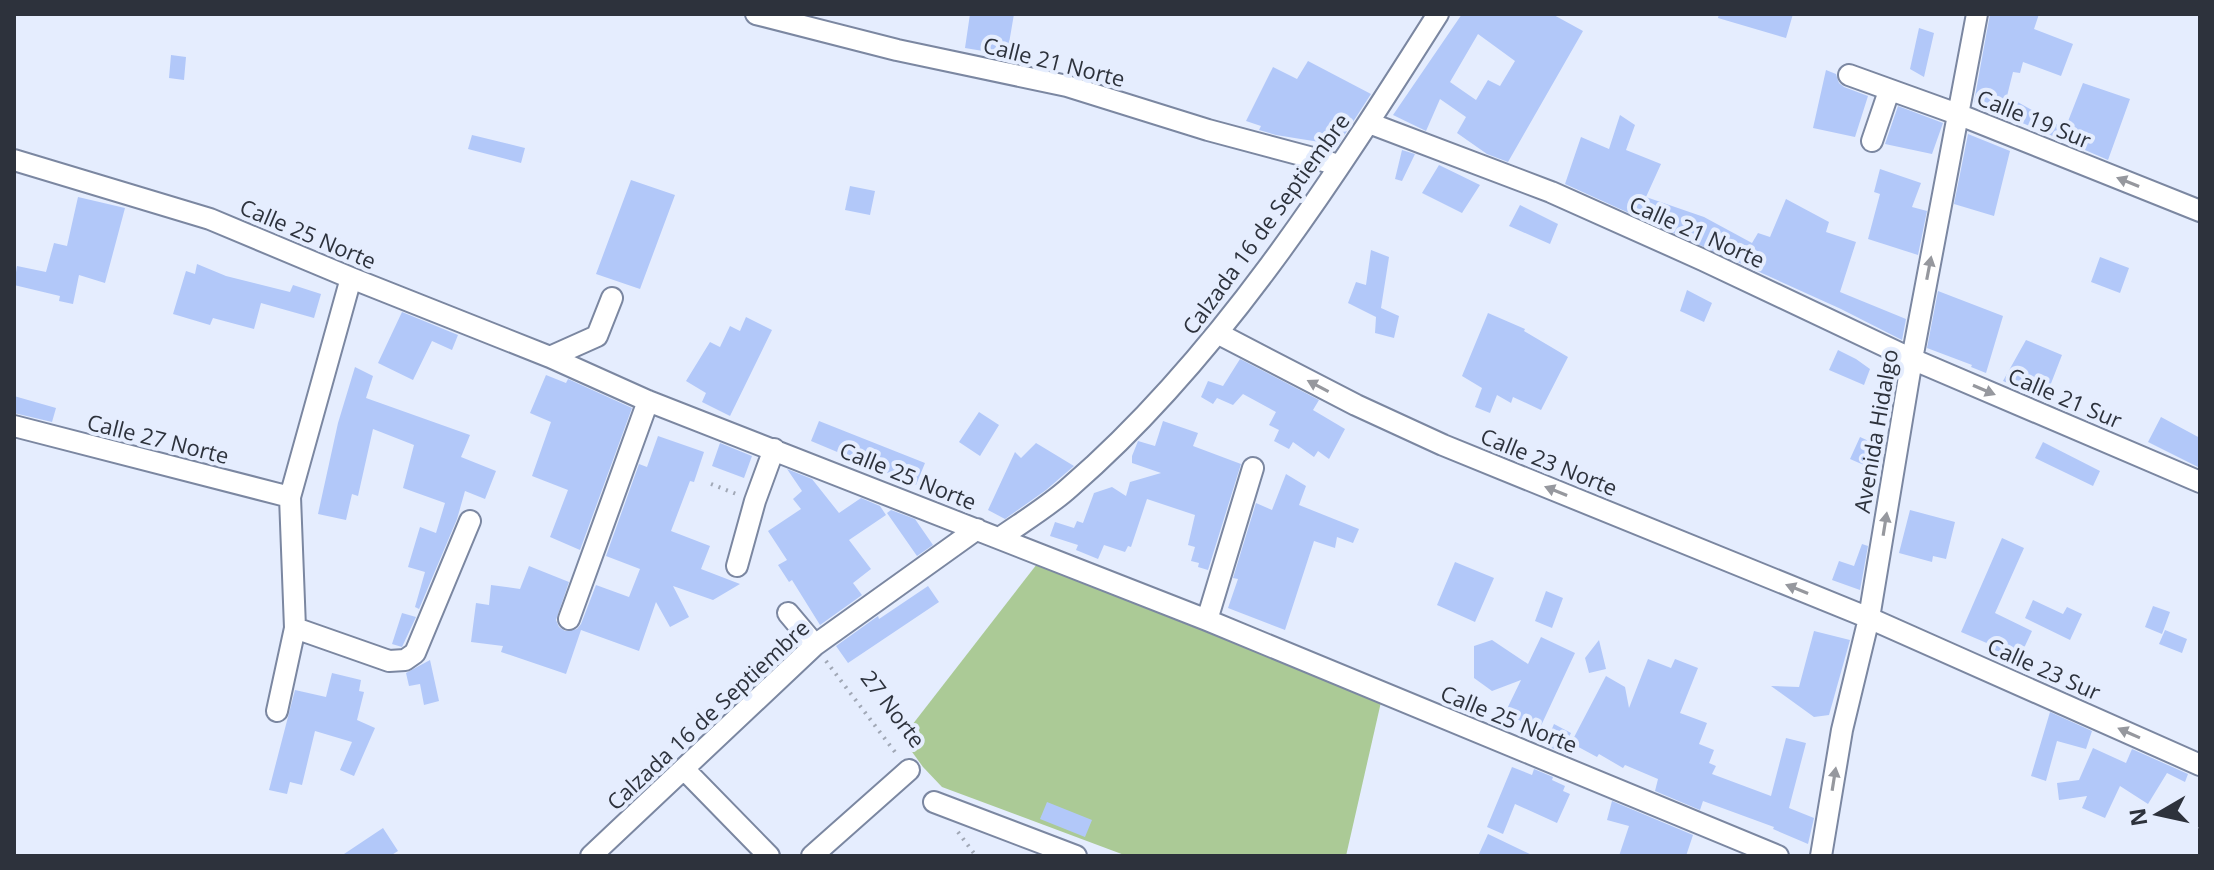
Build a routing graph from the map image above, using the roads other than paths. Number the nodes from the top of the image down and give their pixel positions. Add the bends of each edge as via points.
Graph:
1 (756, 14) edge
2 (1438, 14) edge
3 (1977, 14) edge
4 (1849, 75) dead end
5 (1889, 91) junction
6 (1960, 115) junction
7 (1369, 123) junction
8 (1872, 141) dead end
9 (14, 160) edge
10 (1339, 165) junction
11 (2200, 211) edge
12 (351, 278) junction
13 (612, 298) dead end
14 (1219, 334) junction
15 (550, 357) junction
16 (1912, 359) junction
17 (648, 401) junction
18 (14, 426) edge
19 (774, 449) junction
20 (1253, 468) dead end
21 (2200, 482) edge
22 (290, 497) junction
23 (470, 521) dead end
24 (977, 529) junction
25 (1001, 537) junction
26 (737, 566) dead end
27 (788, 613) dead end
28 (1869, 618) junction
29 (569, 619) dead end
30 (1207, 620) junction
31 (295, 628) junction
32 (815, 645) junction
33 (277, 711) dead end
34 (2200, 765) edge
35 (684, 769) junction
36 (909, 770) road end
37 (934, 802) dead end
38 (591, 856) edge
39 (769, 856) edge
40 (812, 856) edge
41 (1076, 856) edge
42 (1778, 856) edge
43 (1821, 856) edge

1 - 10 street, Calle 21 Norte via 1067,86
2 - 7 street, Calzada 16 de Septiembre
3 - 6 street, Avenida Hidalgo
4 - 5 street, Calle 19 Sur
5 - 6 street, Calle 19 Sur
5 - 8 street
11 -> 6 street, Calle 19 Sur
16 -> 6 street, Avenida Hidalgo
7 - 10 street, Calzada 16 de Septiembre
7 - 16 street, Calle 21 Norte via 1551,192
9 - 12 street, Calle 25 Norte via 210,219
10 - 14 street, Calzada 16 de Septiembre
12 - 15 street, Calle 25 Norte
12 - 22 street
13 - 15 street via 597,336
14 - 25 street, Calzada 16 de Septiembre via 1069,488
28 -> 14 street, Calle 23 Norte via 1443,445
15 - 17 street, Calle 25 Norte
16 -> 21 street, Calle 21 Sur
28 -> 16 street, Avenida Hidalgo
17 - 19 street, Calle 25 Norte
17 - 29 street
18 - 22 street, Calle 27 Norte
19 - 24 street, Calle 25 Norte
19 - 26 street
20 - 30 street
22 - 31 street
23 - 31 street via 415,653 405,660 389,661
24 - 25 street, Calle 25 Norte
24 - 32 street, Calzada 16 de Septiembre
25 - 30 street, Calle 25 Norte
27 - 32 street
34 -> 28 street, Calle 23 Sur
43 -> 28 street, Avenida Hidalgo via 1842,730
30 - 42 street, Calle 25 Norte
31 - 33 street
32 - 35 street, Calzada 16 de Septiembre
35 - 38 street, Calzada 16 de Septiembre
35 - 39 street
36 - 40 street, 27 Norte
37 - 41 street

